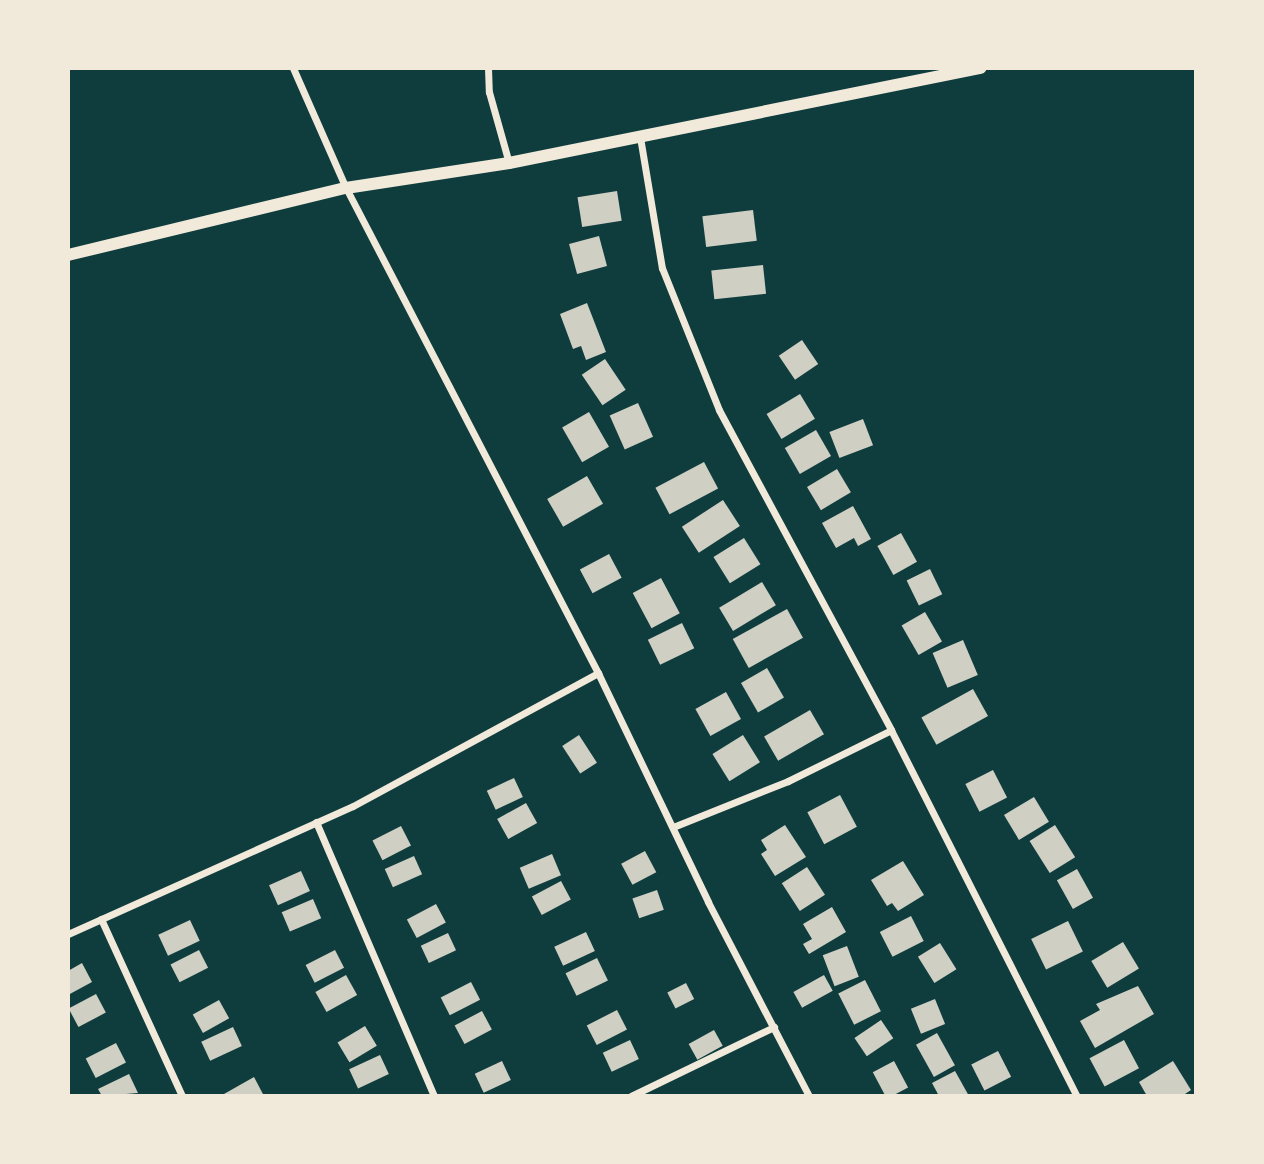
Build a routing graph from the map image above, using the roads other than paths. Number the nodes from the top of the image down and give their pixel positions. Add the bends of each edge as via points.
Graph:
1 (293, 68) edge
2 (488, 68) edge
3 (981, 68) edge
4 (640, 137) junction
5 (509, 163) junction
6 (346, 188) junction
7 (68, 255) edge
8 (598, 673) junction
9 (891, 730) junction
10 (316, 822) junction
11 (673, 827) junction
12 (101, 919) junction
13 (68, 933) edge
14 (774, 1027) junction
15 (182, 1096) edge
16 (433, 1096) edge
17 (631, 1096) edge
18 (809, 1096) edge
19 (1077, 1096) edge

1 - 6 street
2 - 5 street via 489,92
3 - 4 street
4 - 5 street
4 - 9 street via 662,268 687,338 719,410
5 - 6 street
6 - 7 street
6 - 8 street
8 - 10 street
8 - 11 street
9 - 11 street via 788,781
9 - 19 street
10 - 12 street
10 - 16 street
11 - 14 street
12 - 13 street
12 - 15 street
14 - 17 street
14 - 18 street

